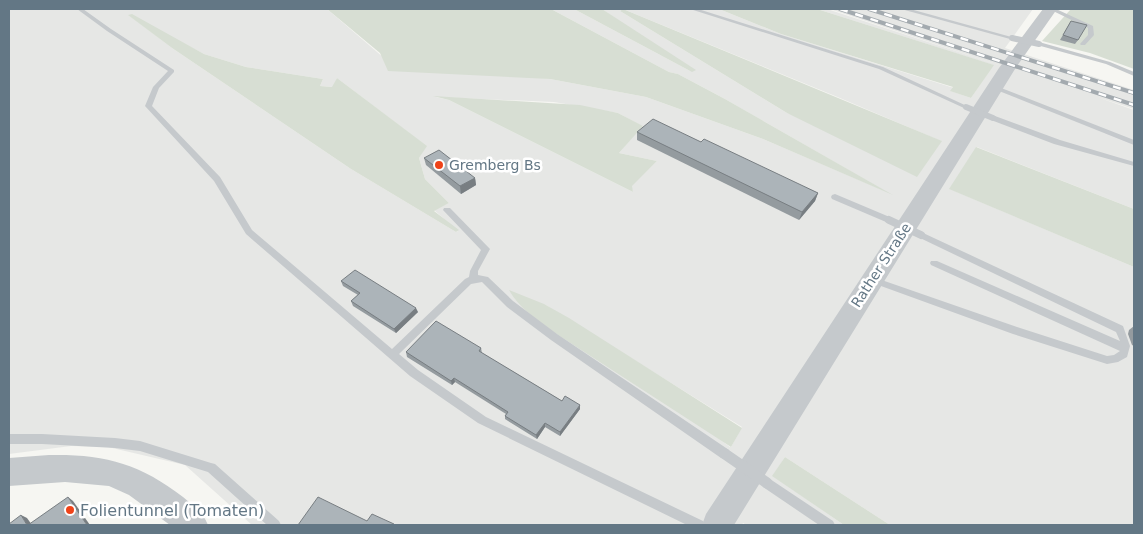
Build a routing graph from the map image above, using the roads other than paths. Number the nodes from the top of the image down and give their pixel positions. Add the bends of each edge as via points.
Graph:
1 (80, 9) edge
2 (693, 9) edge
3 (904, 9) edge
4 (1051, 9) edge
5 (1039, 44) joint
6 (1083, 44) dead end
7 (1134, 74) edge
8 (996, 88) junction
9 (993, 118) joint
10 (1134, 143) edge
11 (1134, 164) edge
12 (835, 197) dead end
13 (447, 210) dead end
14 (934, 263) dead end
15 (473, 279) junction
16 (873, 280) junction
17 (1125, 348) junction
18 (392, 355) junction
19 (9, 439) edge
20 (725, 454) joint
21 (9, 472) edge
22 (767, 483) joint
23 (192, 525) edge
24 (276, 525) edge
25 (699, 525) edge
26 (717, 525) edge
27 (829, 525) edge

1 - 18 lane via 172,71 156,88 148,106 217,179 249,232
2 - 9 lane, bridge via 881,68
3 - 5 lane, bridge
4 - 6 lane via 1091,27 1092,35
4 - 8 street, Rather Straße via 1018,50
5 - 7 lane via 1108,63
8 - 10 lane
8 - 16 street, Rather Straße
9 - 11 lane via 1057,142
12 - 17 lane, bridge via 1120,329
13 - 15 lane via 486,248
14 - 17 lane
15 - 18 lane
15 - 20 lane via 485,279 510,304 554,337
16 - 17 lane via 1107,360 1118,359
16 - 26 street, Rather Straße
18 - 25 lane via 482,420
19 - 24 lane via 140,446 211,468
20 - 22 lane, bridge
21 - 23 street via 61,469 119,474 151,491
22 - 27 lane

